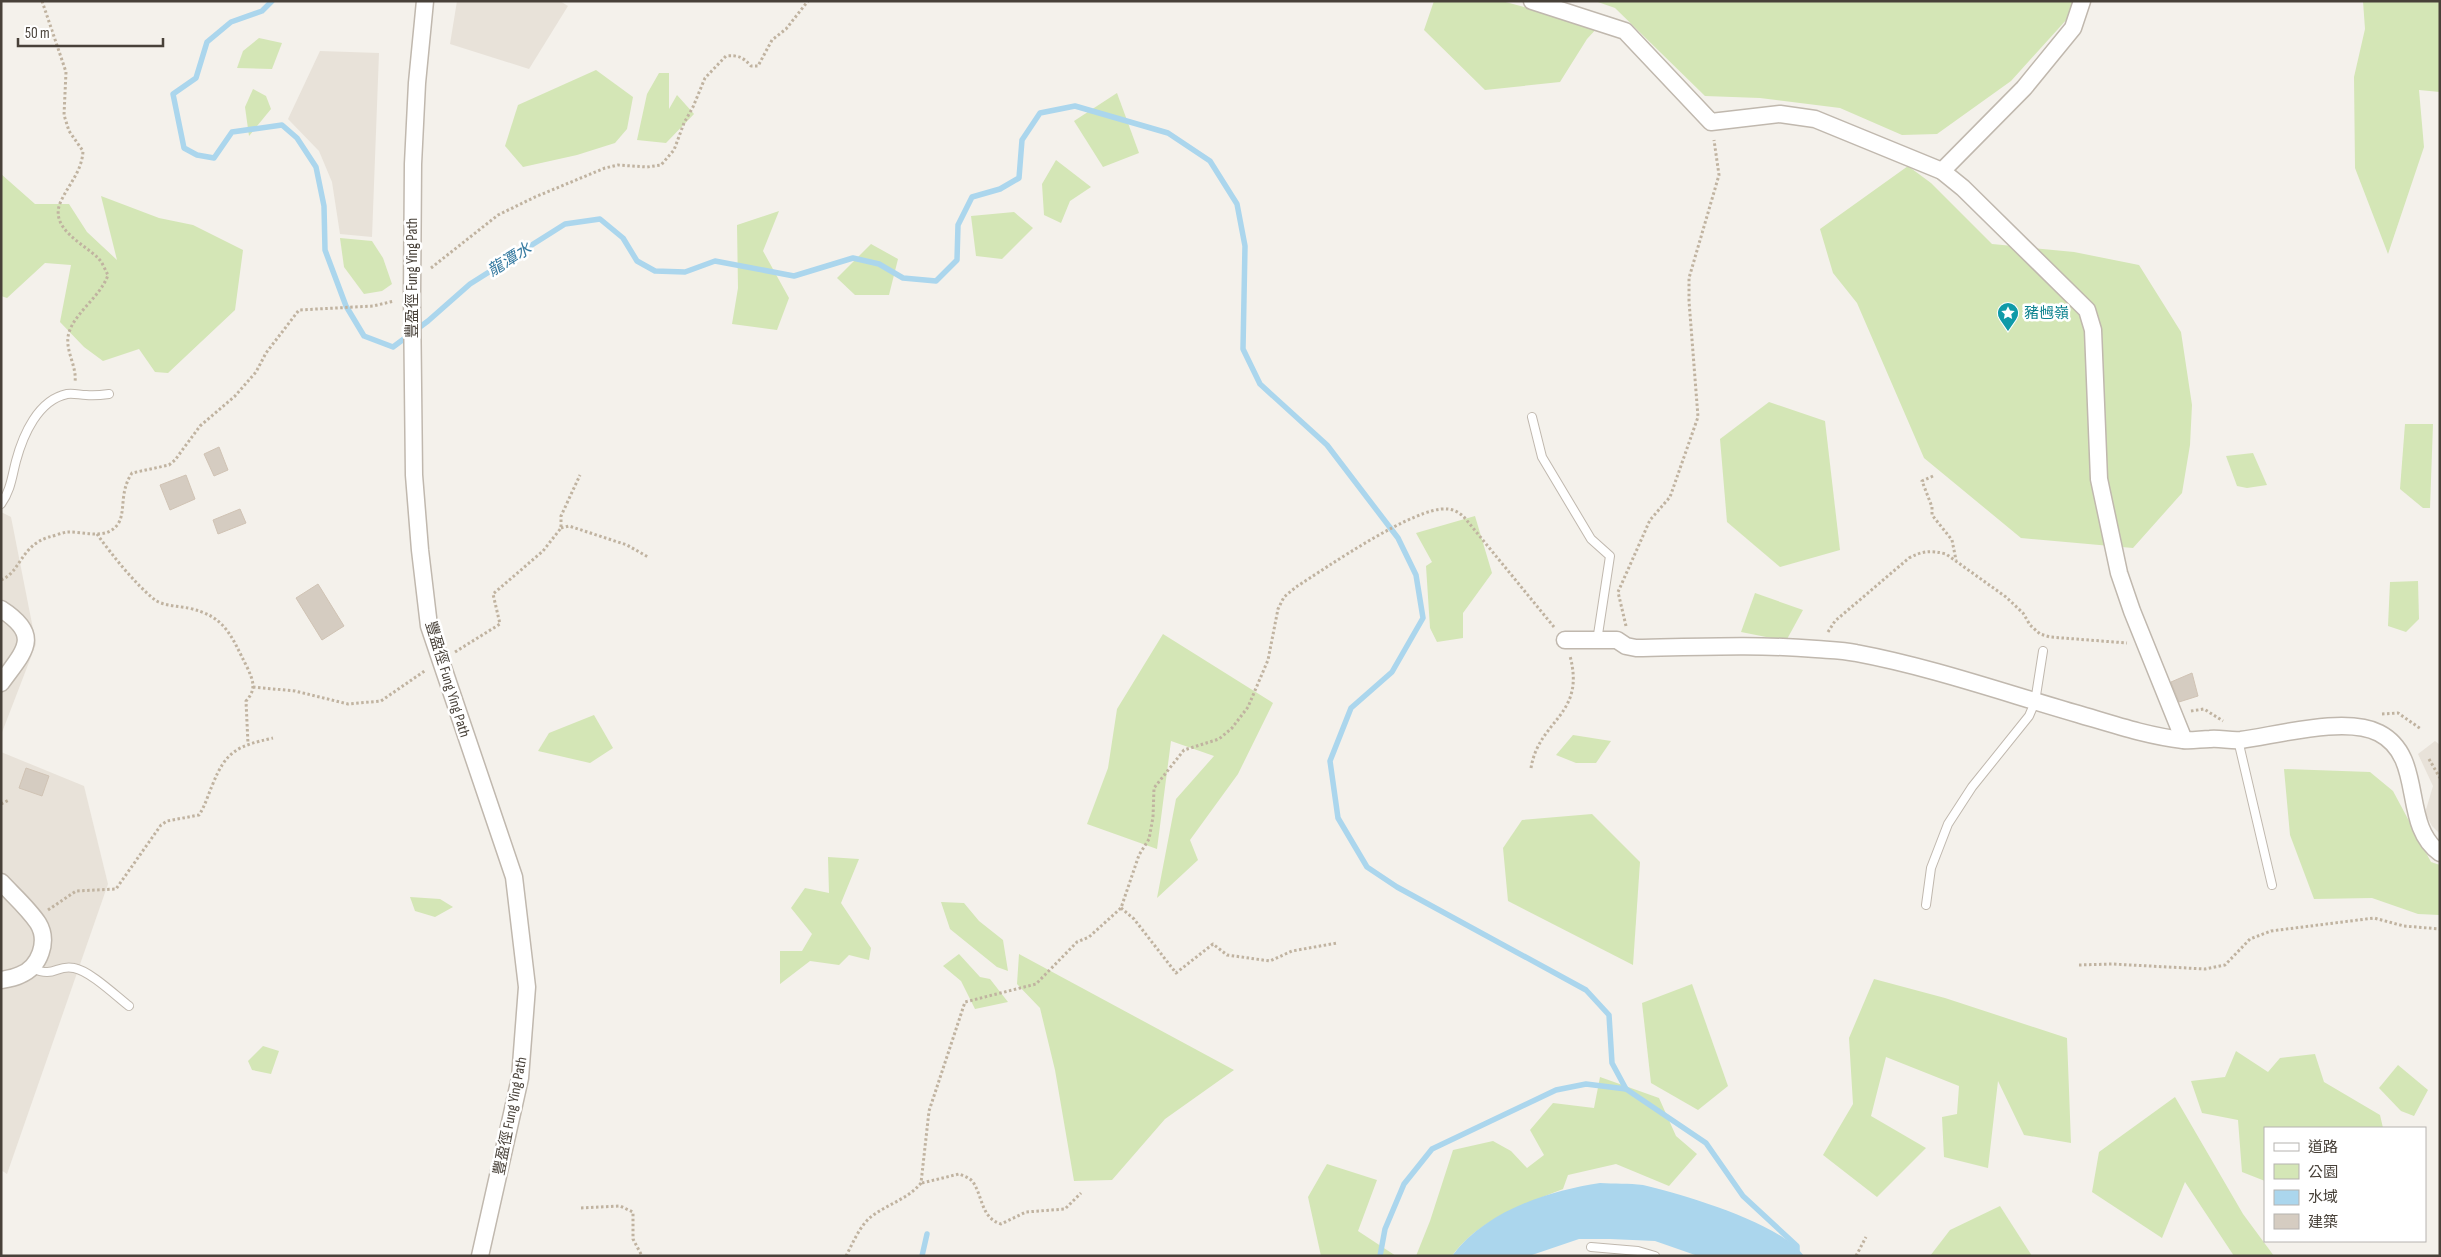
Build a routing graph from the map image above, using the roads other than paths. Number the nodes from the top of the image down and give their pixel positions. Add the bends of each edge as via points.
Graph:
1 (424, 1) edge
2 (1532, 1) edge
3 (2082, 1) edge
4 (1942, 171) junction
5 (110, 394) dead end
6 (1532, 417) dead end
7 (1, 504) edge
8 (1, 609) edge
9 (1565, 640) road end
10 (1597, 640) junction
11 (2043, 651) dead end
12 (1, 683) edge
13 (2034, 702) junction
14 (2184, 740) junction
15 (2238, 740) junction
16 (2440, 853) edge
17 (1, 882) edge
18 (2272, 885) dead end
19 (1926, 905) dead end
20 (32, 968) junction
21 (1, 980) edge
22 (129, 1006) dead end
23 (1591, 1247) dead end
24 (480, 1256) edge
25 (1655, 1256) edge

1 - 24 street, 豐盈徑 Fung Ying Path via 414,164 412,367 414,475 429,626 514,878 527,987 520,1078
2 - 4 street via 1625,31 1711,122 1780,114 1815,119
3 - 4 street via 2073,28 2024,88
4 - 14 street via 2087,310 2093,330 2099,479 2120,573
5 - 7 lane via 72,394 52,400 36,416 26,434 11,486
6 - 10 lane via 1542,457 1591,539 1610,556
8 - 12 street via 16,618 26,636 26,650
9 - 10 street
10 - 13 street via 1617,640 1636,648 1786,646 1855,652
11 - 13 lane
13 - 14 street
13 - 19 lane via 2029,716 1972,787 1948,824 1931,868
14 - 15 street
15 - 16 street via 2350,726 2379,733 2392,742 2400,754 2410,776 2420,827
15 - 18 lane
17 - 20 street via 35,920 42,935 44,944
20 - 21 street via 21,975
20 - 22 lane via 51,973 73,968
23 - 25 lane via 1638,1251

